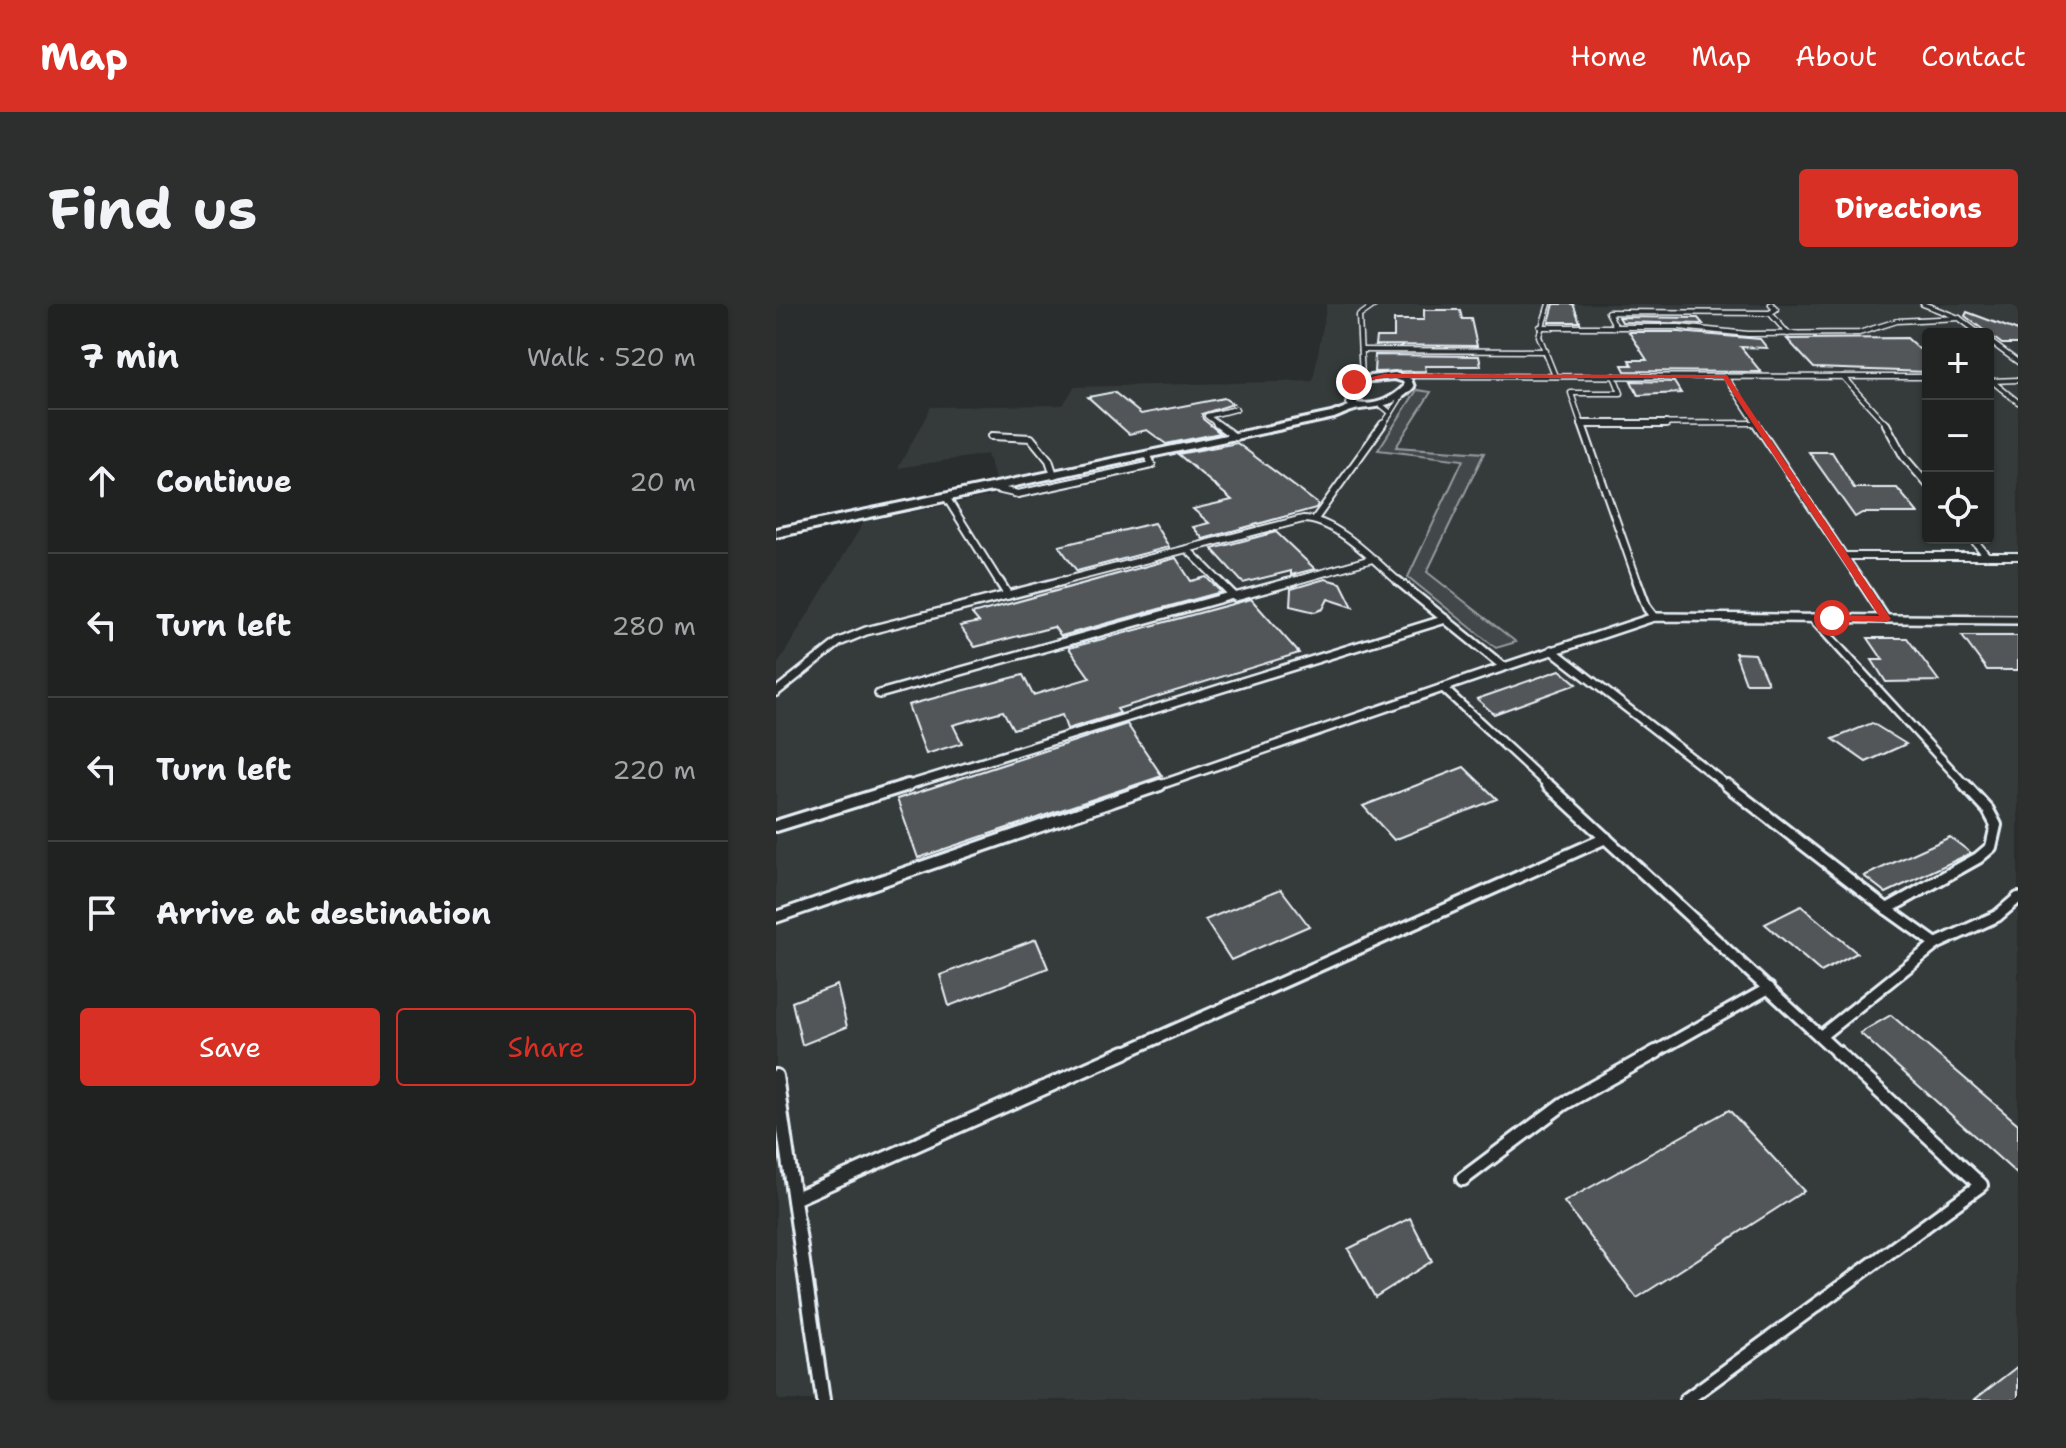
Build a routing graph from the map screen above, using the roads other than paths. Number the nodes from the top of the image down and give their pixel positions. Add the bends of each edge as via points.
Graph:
1 (1376, 304) edge
2 (1549, 304) edge
3 (1771, 304) edge
4 (1923, 304) edge
5 (1770, 313) junction
6 (1959, 318) junction
7 (1540, 327) junction
8 (1616, 327) junction
9 (1972, 328) edge
10 (1788, 334) junction
11 (1994, 344) edge
12 (1361, 350) junction
13 (1546, 351) junction
14 (2018, 362) edge
15 (1395, 376) junction
16 (1432, 376) junction
17 (1555, 376) junction
18 (1614, 376) junction
19 (1725, 376) junction
20 (1843, 377) junction
21 (1922, 377) edge
22 (1362, 378) junction
23 (1994, 380) edge
24 (2018, 380) edge
25 (1994, 383) edge
26 (1409, 387) junction
27 (1401, 397) junction
28 (2018, 402) edge
29 (1380, 404) junction
30 (1356, 407) junction
31 (1236, 409) dead end
32 (1391, 413) junction
33 (1755, 423) junction
34 (1582, 424) junction
35 (992, 436) dead end
36 (1235, 437) junction
37 (1148, 456) junction
38 (1054, 475) junction
39 (1922, 478) edge
40 (992, 488) junction
41 (946, 497) junction
42 (1315, 519) junction
43 (776, 533) edge
44 (1977, 544) edge
45 (1187, 549) junction
46 (1847, 556) junction
47 (1987, 556) junction
48 (2018, 556) edge
49 (1372, 559) junction
50 (1008, 595) junction
51 (1233, 595) junction
52 (1654, 617) junction
53 (1812, 618) junction
54 (1446, 619) junction
55 (1886, 619) junction
56 (2018, 620) edge
57 (1552, 650) junction
58 (1504, 667) junction
59 (1443, 688) junction
60 (776, 692) edge
61 (879, 694) dead end
62 (776, 826) edge
63 (1606, 838) junction
64 (2018, 898) edge
65 (1887, 909) junction
66 (776, 917) edge
67 (1936, 944) junction
68 (1769, 988) junction
69 (1822, 1035) junction
70 (776, 1076) edge
71 (1463, 1179) dead end
72 (794, 1199) junction
73 (823, 1400) edge
74 (1686, 1400) edge

1 - 12 lane via 1359,316
2 - 7 lane
3 - 5 lane via 1776,309
4 - 6 lane
5 - 8 lane via 1608,312
5 - 10 lane
6 - 9 lane
6 - 10 lane via 1897,321 1859,333
7 - 8 lane
7 - 13 lane
8 - 10 lane
11 - 14 lane
12 - 13 lane
12 - 22 lane
13 - 17 lane
15 - 16 lane
15 - 22 street
15 - 26 street via 1408,381
16 - 17 lane
16 - 26 lane via 1413,378
17 - 18 lane
18 - 19 lane
18 - 34 lane via 1621,393 1571,393
19 - 20 lane
19 - 33 lane
20 - 21 lane
20 - 39 lane via 1891,429
22 - 30 street via 1354,382
23 - 24 lane
25 - 28 lane
26 - 27 street
27 - 29 street
27 - 32 lane
29 - 30 street
29 - 32 lane
30 - 36 street
31 - 36 lane via 1207,416
32 - 42 lane
33 - 34 lane
33 - 46 lane
34 - 52 lane
35 - 38 lane via 1031,438
36 - 37 street
37 - 38 street
37 - 40 lane via 1152,465 1057,486 1018,494
38 - 40 street
40 - 41 street
41 - 43 street
41 - 50 lane
42 - 45 lane
42 - 49 lane
44 - 47 lane
45 - 50 lane
45 - 51 lane
46 - 47 lane
46 - 55 lane
47 - 48 lane
49 - 51 lane
49 - 54 lane
50 - 60 lane via 849,637
51 - 61 lane
52 - 53 lane
52 - 57 lane
53 - 55 lane
53 - 65 lane via 1996,825 1991,847 1978,858
54 - 58 lane
54 - 62 lane
55 - 56 lane
57 - 58 lane
57 - 65 lane
58 - 59 lane
59 - 63 lane
59 - 66 lane
63 - 68 lane
63 - 72 lane
64 - 67 lane via 1997,916
65 - 67 lane
67 - 69 lane
68 - 69 lane
68 - 71 lane via 1563,1104
69 - 74 lane via 1981,1185
70 - 72 lane
72 - 73 lane

